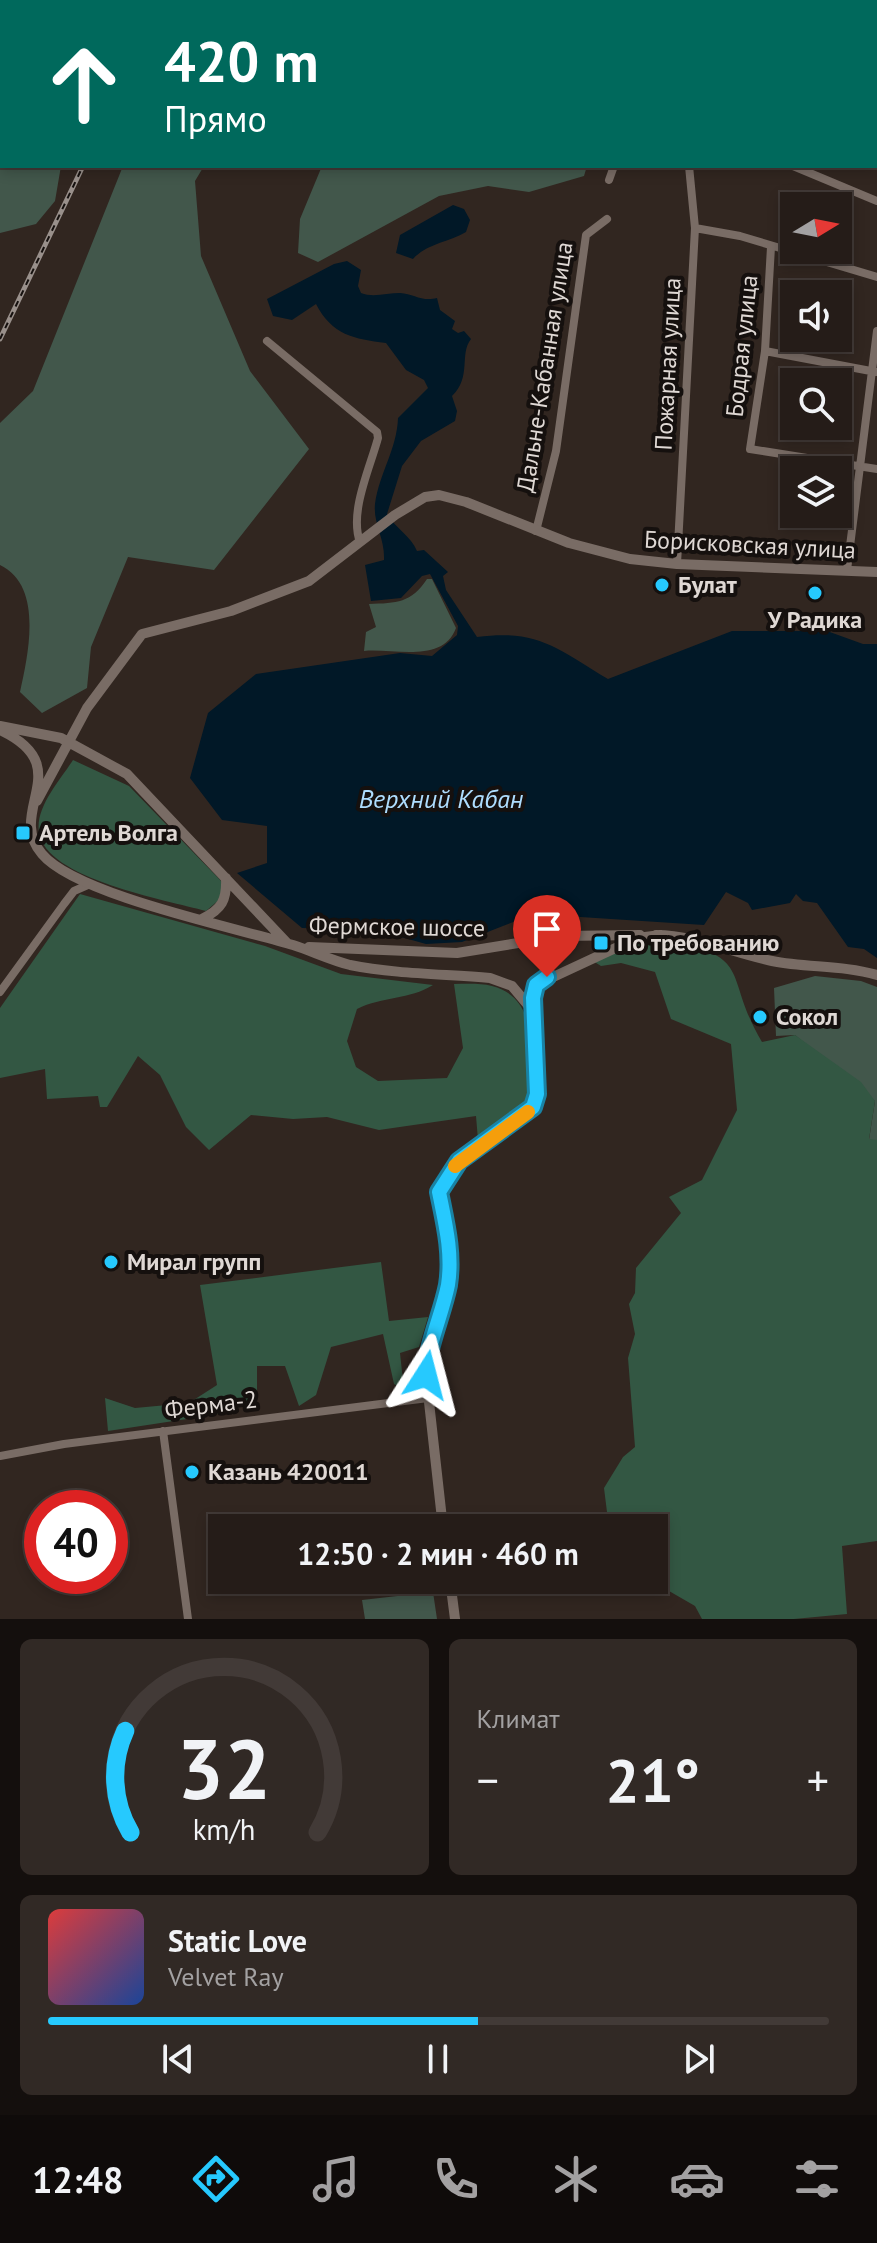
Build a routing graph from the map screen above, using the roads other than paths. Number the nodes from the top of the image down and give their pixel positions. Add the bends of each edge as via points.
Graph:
1 (613, 168) edge
2 (689, 168) edge
3 (798, 168) edge
4 (609, 180) dead end
5 (877, 201) edge
6 (607, 219) dead end
7 (695, 228) junction
8 (771, 247) junction
9 (877, 277) edge
10 (877, 331) edge
11 (267, 341) dead end
12 (765, 351) junction
13 (875, 372) edge
14 (859, 465) junction
15 (877, 469) edge
16 (536, 531) junction
17 (360, 542) junction
18 (677, 564) junction
19 (847, 570) junction
20 (877, 572) edge
21 (87, 708) junction
22 (0, 728) edge
23 (52, 735) junction
24 (67, 740) junction
25 (37, 801) junction
26 (63, 871) junction
27 (226, 877) junction
28 (90, 884) junction
29 (64, 904) junction
30 (202, 919) junction
31 (661, 935) junction
32 (291, 945) junction
33 (877, 975) edge
34 (0, 992) edge
35 (534, 1012) junction
36 (428, 1398) junction
37 (163, 1431) junction
38 (0, 1456) edge
39 (441, 1514) edge
40 (452, 1594) edge
41 (188, 1619) edge
42 (455, 1619) edge

1 - 4 street
2 - 7 street, Пожарная улица
3 - 5 street
6 - 16 street, Дальне-Кабанная улица via 586,235 556,451
7 - 8 street
7 - 18 street, Пожарная улица
8 - 9 street
8 - 12 street, Бодрая улица
10 - 13 street
11 - 17 street via 377,432 359,508
12 - 13 street
12 - 14 street, Бодрая улица via 750,449
13 - 14 street
14 - 15 street
14 - 19 street
16 - 17 street, Борисковская улица via 439,495 415,501
16 - 18 street, Борисковская улица via 630,559
17 - 21 street via 309,581 280,595 142,634
18 - 19 street, Борисковская улица
19 - 20 street, Борисковская улица
21 - 23 street
21 - 24 street, Фермское шоссе
22 - 23 street, Фермское шоссе
22 - 25 street, Фермское шоссе via 36,759
23 - 24 street, Фермское шоссе
24 - 25 street, Фермское шоссе
24 - 27 street, Фермское шоссе via 145,790
25 - 26 street, Фермское шоссе via 34,840 42,855
26 - 28 street, Фермское шоссе
26 - 29 street via 70,889
27 - 30 street via 224,903
27 - 32 street, Фермское шоссе
28 - 29 street via 74,891
28 - 30 street, Фермское шоссе
29 - 34 street
30 - 32 street, Фермское шоссе
31 - 32 street, Фермское шоссе via 561,936 457,953
31 - 33 street, Фермское шоссе via 776,961
31 - 35 street via 637,938 547,977 536,985
32 - 35 street, Фермское шоссе via 354,966 490,978 512,986
35 - 36 street via 533,1107 459,1161 439,1192 450,1250 448,1284 427,1359
36 - 37 street, Ферма-2
36 - 39 street
37 - 38 street, Ферма-2
37 - 41 street
40 - 42 street

